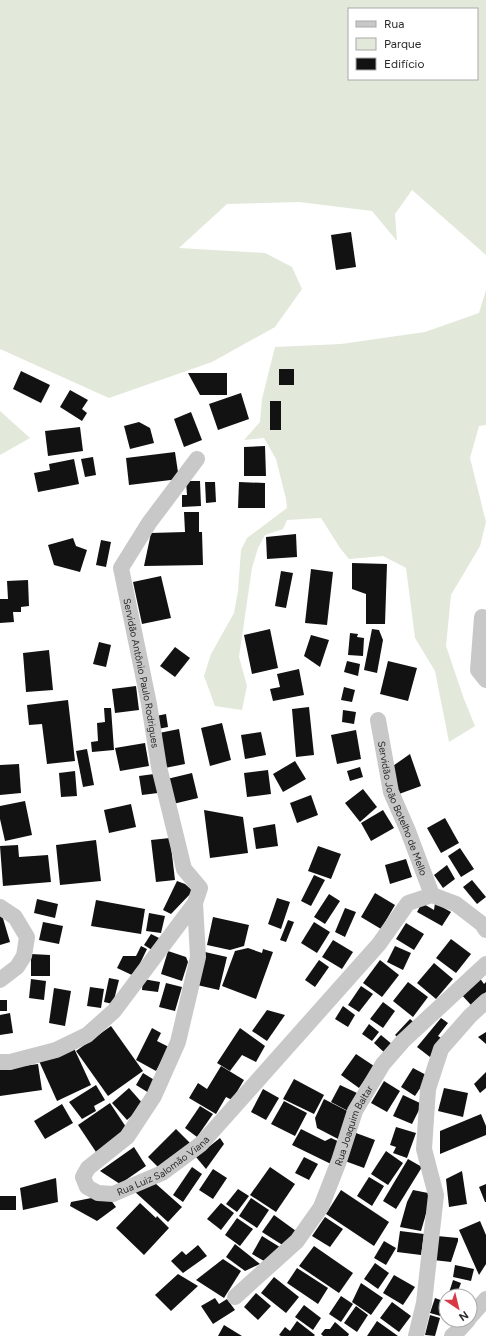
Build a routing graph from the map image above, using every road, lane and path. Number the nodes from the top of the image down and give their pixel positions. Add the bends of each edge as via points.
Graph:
1 (197, 459) dead end
2 (482, 617) dead end
3 (486, 680) edge
4 (378, 720) dead end
5 (432, 895) junction
6 (195, 903) junction
7 (0, 907) edge
8 (486, 930) edge
9 (486, 964) edge
10 (0, 980) edge
11 (486, 1001) edge
12 (0, 1062) edge
13 (235, 1297) dead end
14 (486, 1299) edge
15 (478, 1308) edge
16 (461, 1328) edge
17 (416, 1336) edge
18 (452, 1336) edge

1 - 6 street, Servidão Antônio Paulo Rodrigues via 149,523 121,568 161,774 184,869 200,888
2 - 3 street via 478,670
4 - 5 street, Servidão João Botelho de Mello via 391,792
5 - 6 street, Rua Luiz Salomão Viana via 408,902 379,944 201,1144 162,1173 113,1194 98,1193 87,1187 83,1177 85,1172 127,1137 154,1096 178,1042 198,957
5 - 8 street via 456,904
6 - 12 street via 114,1011 87,1035 56,1050 10,1062
7 - 10 street via 15,917 27,937 24,956 17,967
9 - 13 street, Rua Joaquim Baltar via 403,1041 383,1064 355,1111 321,1207 297,1241
11 - 17 street via 441,1049 428,1088 424,1148 436,1195 424,1303
14 - 15 street
16 - 18 street

